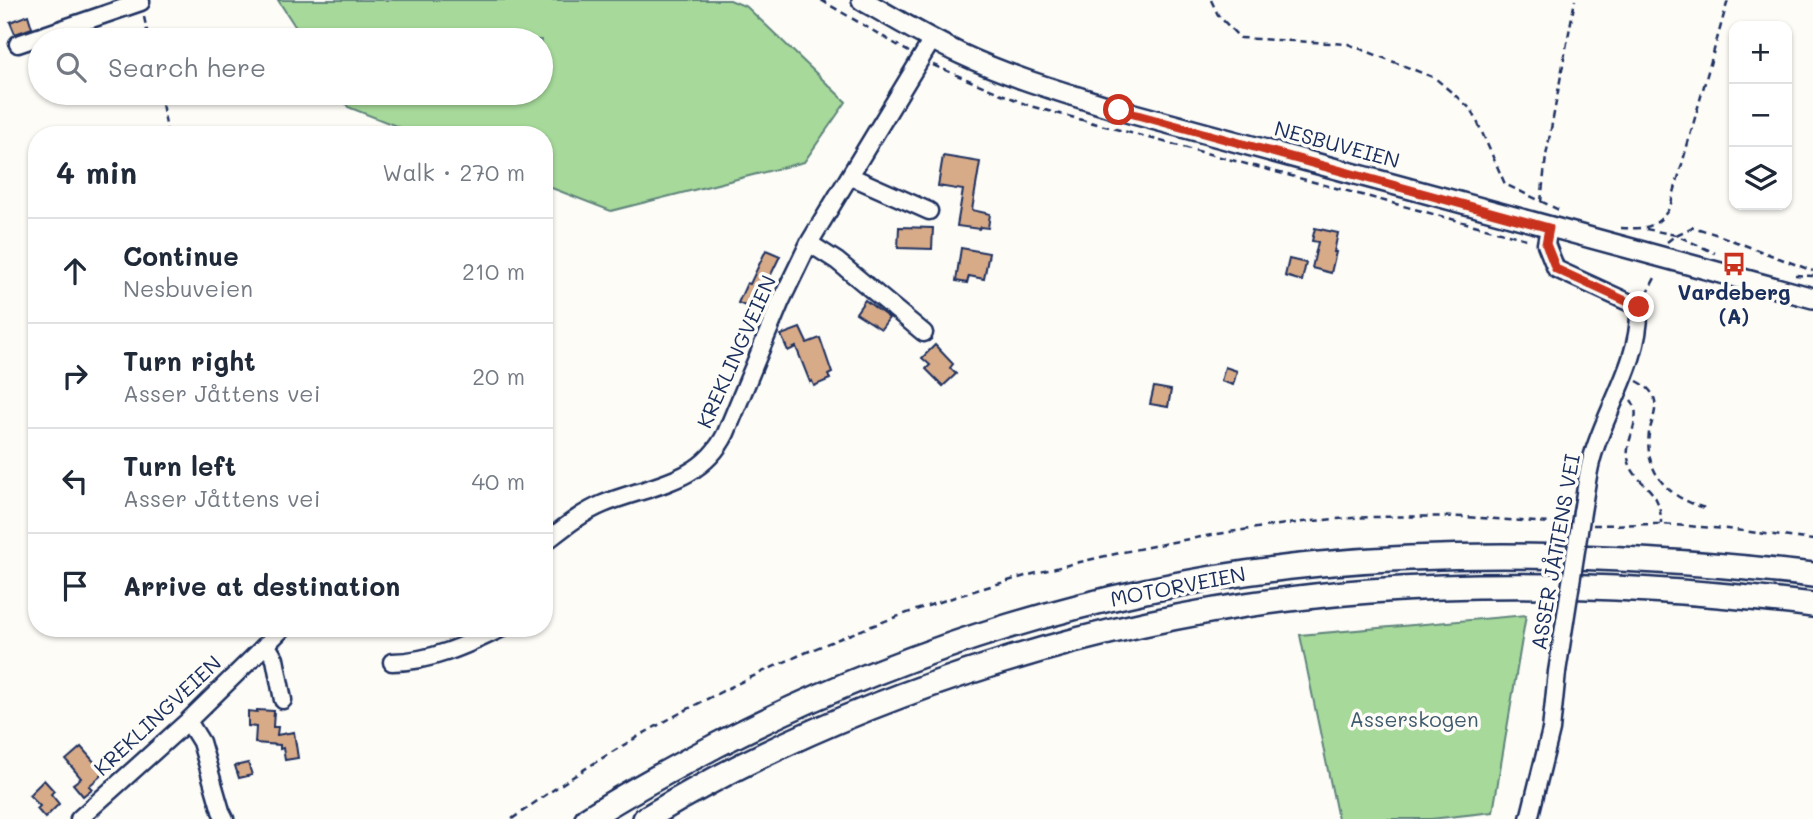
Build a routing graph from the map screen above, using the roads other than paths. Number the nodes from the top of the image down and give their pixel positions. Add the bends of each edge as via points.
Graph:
1 (862, 0) edge
2 (141, 2) road end
3 (65, 28) edge
4 (932, 40) junction
5 (28, 41) edge
6 (18, 44) dead end
7 (850, 176) junction
8 (929, 211) dead end
9 (1549, 228) junction
10 (809, 243) junction
11 (1813, 298) edge
12 (924, 333) dead end
13 (553, 537) edge
14 (1813, 575) edge
15 (1813, 605) edge
16 (273, 637) edge
17 (481, 637) edge
18 (265, 644) junction
19 (392, 662) dead end
20 (283, 700) dead end
21 (187, 721) junction
22 (79, 819) edge
23 (225, 819) edge
24 (587, 819) edge
25 (645, 819) edge
26 (1529, 819) edge

1 - 4 main road, NESBUVEIEN
2 - 3 street
4 - 7 street, KREKLINGVEIEN
4 - 9 main road, NESBUVEIEN via 1011,74 1119,110
5 - 6 street
7 - 8 street
7 - 10 street, KREKLINGVEIEN
9 - 11 main road, NESBUVEIEN
9 - 26 street, ASSER JÅTTENS VEI, bridge via 1546,244 1556,269 1639,307 1640,323 1625,376 1592,458 1551,730
10 - 12 street
10 - 13 street, KREKLINGVEIEN via 717,449 674,482 605,503
14 - 24 highway, MOTORVEIEN via 1636,559 1487,555 1368,560 1215,578 1015,625 870,675 729,739
15 - 25 highway, MOTORVEIEN via 1638,590 1485,586 1345,593 1223,609 1077,640 928,687 786,745
16 - 18 street, KREKLINGVEIEN
17 - 19 street via 420,660
18 - 20 street via 275,659
18 - 21 street, KREKLINGVEIEN
21 - 22 street, KREKLINGVEIEN
21 - 23 street via 201,742

